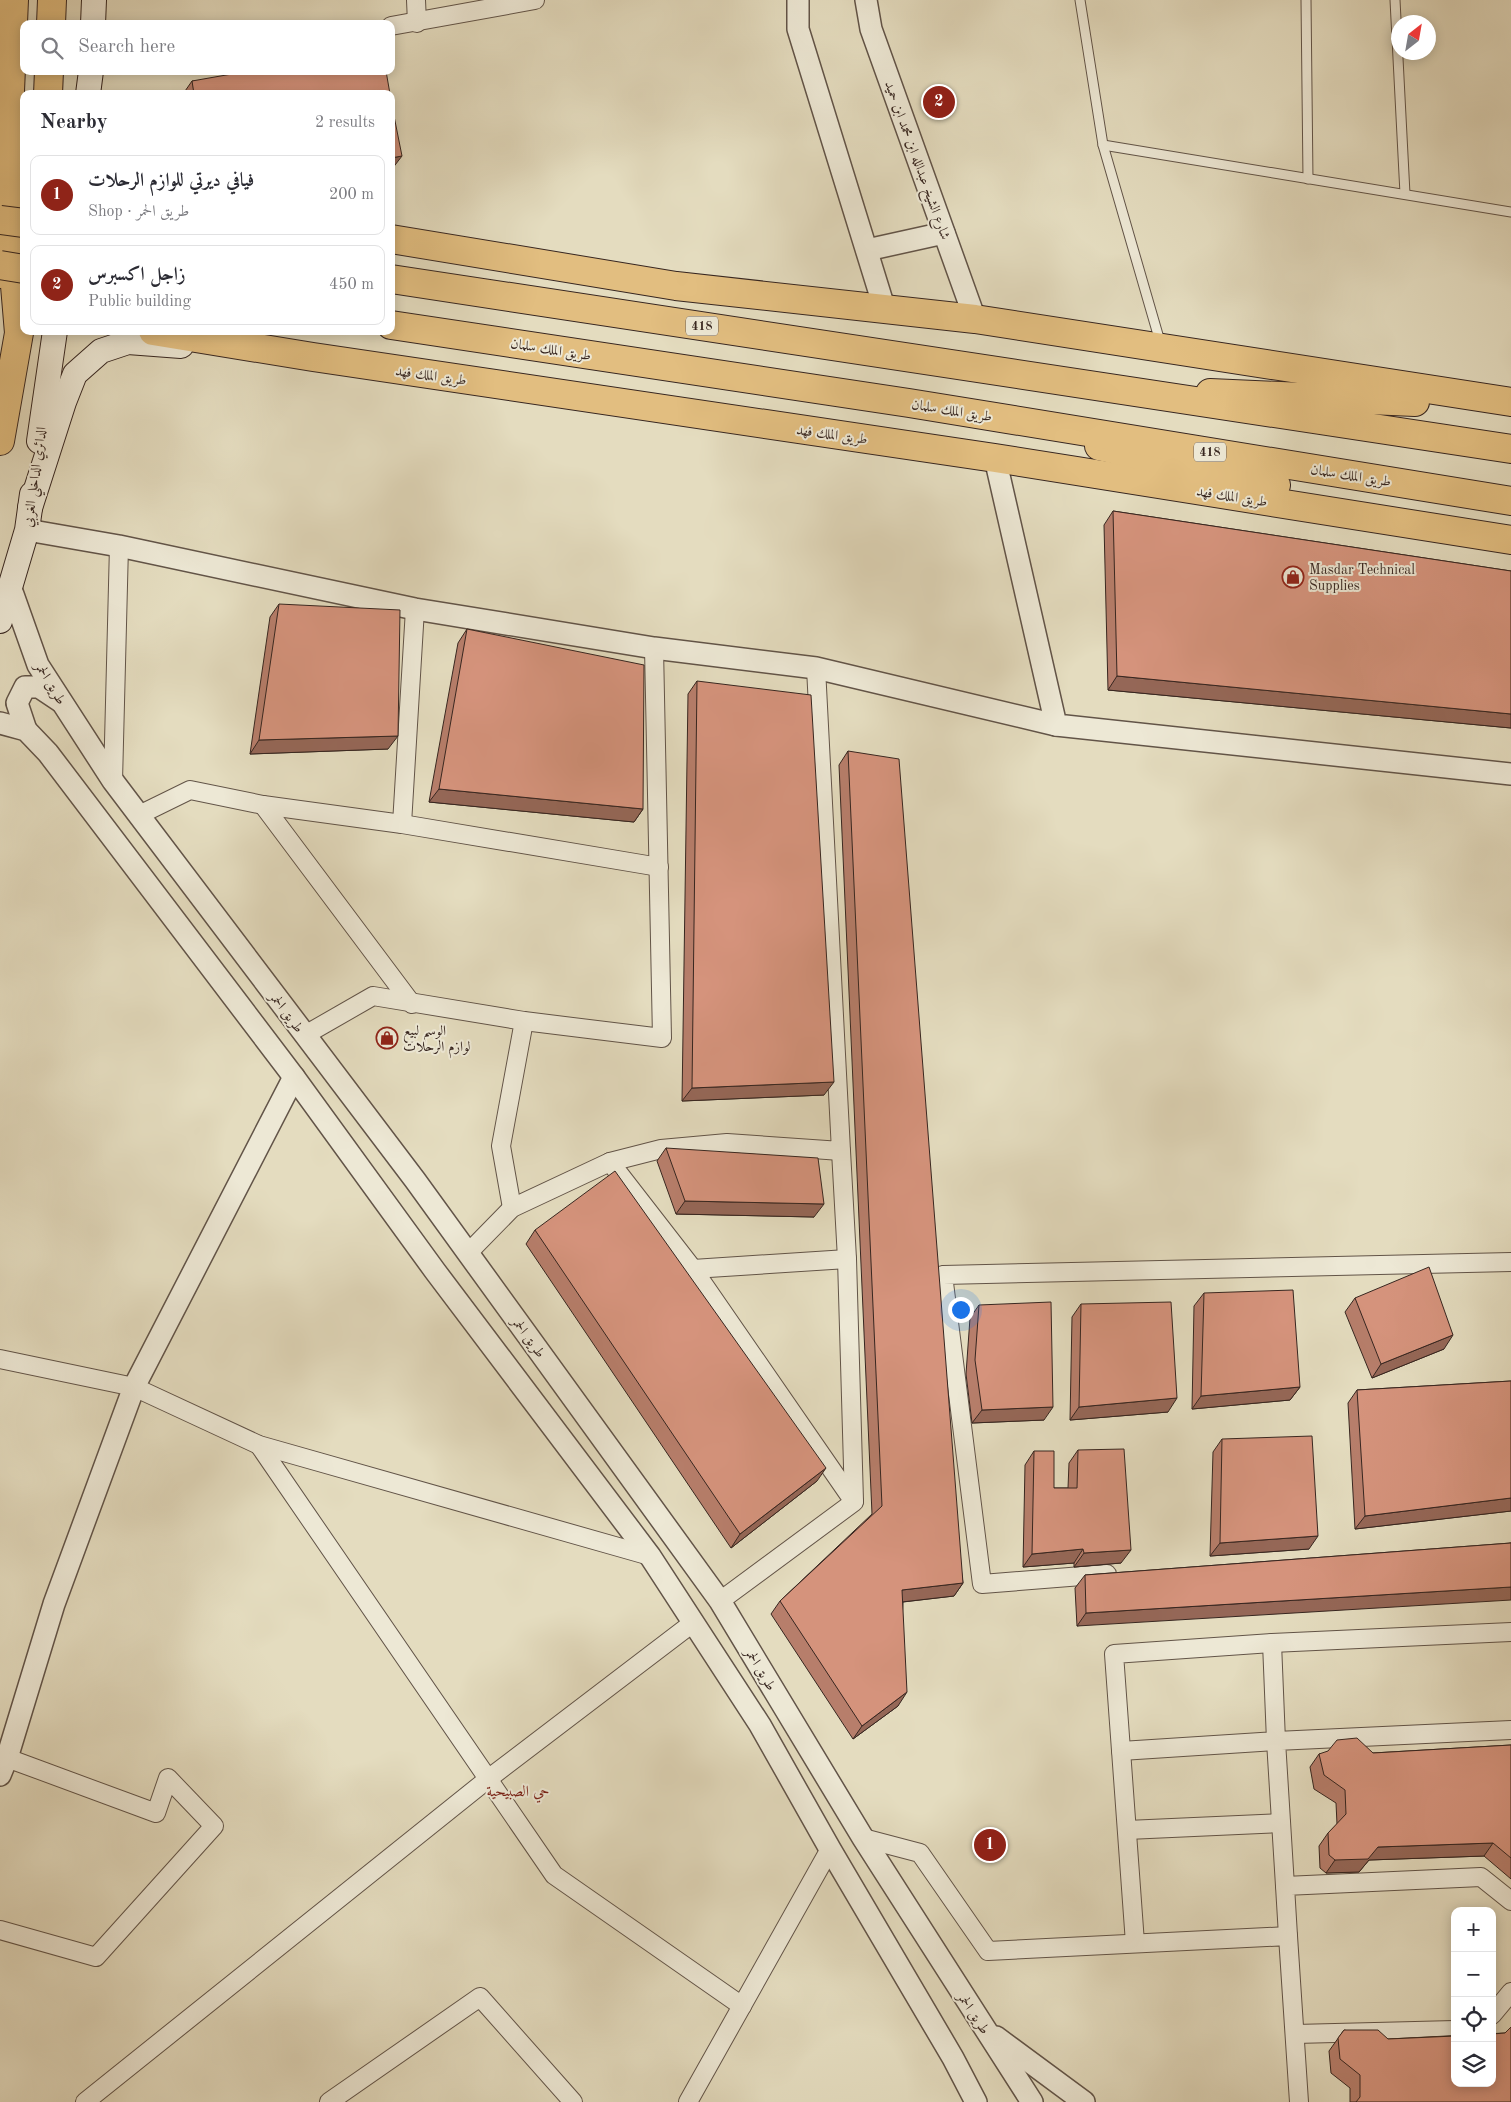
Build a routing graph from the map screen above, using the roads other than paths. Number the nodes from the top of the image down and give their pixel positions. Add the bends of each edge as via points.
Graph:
1 (14, 0) edge
2 (52, 0) edge
3 (94, 0) edge
4 (416, 0) edge
5 (535, 0) edge
6 (798, 0) edge
7 (866, 0) edge
8 (1080, 0) edge
9 (1306, 0) edge
10 (1395, 0) edge
11 (51, 20) edge
12 (93, 20) edge
13 (417, 23) junction
14 (395, 26) edge
15 (49, 75) edge
16 (90, 75) edge
17 (48, 90) edge
18 (89, 90) edge
19 (1103, 145) junction
20 (1308, 178) junction
21 (1405, 194) junction
22 (1511, 212) edge
23 (20, 218) edge
24 (944, 233) junction
25 (10, 240) edge
26 (395, 240) edge
27 (867, 250) junction
28 (20, 261) edge
29 (0, 274) edge
30 (395, 280) edge
31 (884, 307) junction
32 (974, 319) junction
33 (395, 325) edge
34 (54, 335) edge
35 (177, 335) edge
36 (213, 335) edge
37 (1161, 348) junction
38 (313, 357) junction
39 (1127, 390) junction
40 (1511, 402) edge
41 (910, 403) junction
42 (1511, 406) edge
43 (0, 441) edge
44 (1511, 449) edge
45 (995, 458) junction
46 (1511, 501) edge
47 (28, 519) junction
48 (1511, 539) edge
49 (119, 546) junction
50 (10, 586) junction
51 (415, 609) junction
52 (0, 621) edge
53 (654, 648) junction
54 (816, 668) junction
55 (62, 702) junction
56 (0, 723) edge
57 (1056, 725) junction
58 (26, 730) junction
59 (1511, 774) edge
60 (113, 781) junction
61 (263, 806) junction
62 (139, 816) junction
63 (402, 824) junction
64 (659, 867) junction
65 (412, 1004) junction
66 (524, 1022) junction
67 (305, 1035) junction
68 (294, 1077) junction
69 (841, 1151) junction
70 (610, 1162) junction
71 (512, 1208) junction
72 (468, 1253) junction
73 (847, 1259) junction
74 (1511, 1262) edge
75 (693, 1268) junction
76 (0, 1359) edge
77 (134, 1387) junction
78 (260, 1445) junction
79 (854, 1502) junction
80 (650, 1556) junction
81 (1124, 1573) edge
82 (720, 1601) junction
83 (694, 1622) junction
84 (1511, 1632) edge
85 (1272, 1643) junction
86 (1511, 1730) edge
87 (1276, 1741) junction
88 (1121, 1751) junction
89 (4, 1767) edge
90 (488, 1779) junction
91 (1281, 1823) junction
92 (1127, 1830) junction
93 (863, 1838) junction
94 (830, 1849) junction
95 (1285, 1886) junction
96 (1511, 1900) edge
97 (0, 1930) edge
98 (1288, 1936) junction
99 (1135, 1943) junction
100 (1511, 1992) edge
101 (742, 2006) junction
102 (1496, 2010) edge
103 (984, 2028) junction
104 (1451, 2030) edge
105 (1295, 2034) junction
106 (340, 2099) edge
107 (85, 2102) edge
108 (572, 2102) edge
109 (688, 2102) edge
110 (976, 2102) edge
111 (1032, 2102) edge
112 (1084, 2102) edge
113 (1300, 2102) edge

1 - 25 main road via 7,159
2 - 11 main road
3 - 12 main road
4 - 13 street
5 - 13 street
6 - 27 street via 798,29
7 - 24 street, شارع الشيخ عبدالله ابن محمد ابن حميد via 871,29
8 - 19 lane
9 - 20 lane
10 - 21 lane
13 - 14 street
15 - 17 main road
16 - 18 main road
19 - 20 lane
19 - 37 lane
20 - 21 lane
21 - 22 lane
23 - 25 main road
24 - 27 street
24 - 32 street, شارع الشيخ عبدالله ابن محمد ابن حميد
25 - 28 main road, bridge
25 - 29 main road
25 - 43 main road via 19,333
26 - 31 main road via 676,286
27 - 31 street
30 - 39 main road, 418
31 - 32 main road
32 - 37 main road
33 - 41 main road, طريق الملك سلمان / 418
34 - 47 main road, الدائري الداخلي الغربي
35 - 38 main road, طريق الملك فهد
36 - 38 main road
37 - 40 main road
38 - 45 main road, طريق الملك فهد
38 - 47 main road via 128,342 101,351 76,374 64,402
39 - 42 main road
39 - 44 main road, 418
41 - 46 main road, طريق الملك سلمان / 418
41 - 48 main road
45 - 48 main road, طريق الملك فهد
45 - 57 street
47 - 49 street
47 - 50 main road, الدائري الداخلي الغربي
49 - 51 street
49 - 60 street
50 - 52 main road, الدائري الداخلي الغربي
50 - 55 street, طريق الحمر via 38,665
51 - 53 street
51 - 63 street
53 - 54 street
53 - 64 street
54 - 57 street
54 - 69 street
55 - 58 street via 39,687 25,687 17,702
55 - 60 street, طريق الحمر
56 - 58 street
57 - 59 street
58 - 68 street via 48,753
60 - 62 street, طريق الحمر
61 - 62 street via 190,790
61 - 63 street
61 - 65 street
62 - 67 street, طريق الحمر
63 - 64 street
64 - 66 street via 662,1038
65 - 66 street
65 - 67 street via 373,996
66 - 71 street via 501,1146
67 - 72 street, طريق الحمر
68 - 77 street
68 - 80 street
69 - 70 street via 727,1143 661,1149
69 - 73 street
70 - 71 street
70 - 75 street
71 - 72 street
72 - 82 street, طريق الحمر
73 - 75 street
73 - 79 street
74 - 81 street via 943,1275 982,1584
75 - 79 street
76 - 77 street
77 - 78 street
77 - 89 street via 54,1604
78 - 80 street
78 - 90 street
79 - 82 street
80 - 83 street
82 - 93 street, طريق الحمر
83 - 90 street
83 - 94 street via 760,1725
84 - 85 street
85 - 87 street
85 - 88 street via 1114,1654
86 - 87 street
87 - 88 street
87 - 91 street
88 - 92 street
89 - 97 street via 156,1813 168,1778 214,1826 96,1957
90 - 101 street via 554,1875
90 - 107 street
91 - 92 street
91 - 95 street
92 - 99 street
93 - 99 street via 920,1853 988,1951
93 - 103 street, طريق الحمر
94 - 101 street
94 - 110 street
95 - 96 street via 1482,1877
95 - 98 street
98 - 99 street
98 - 105 street
100 - 102 street
101 - 109 street
103 - 111 street, طريق الحمر
103 - 112 street
104 - 105 street
105 - 113 street
106 - 108 street via 480,1997

